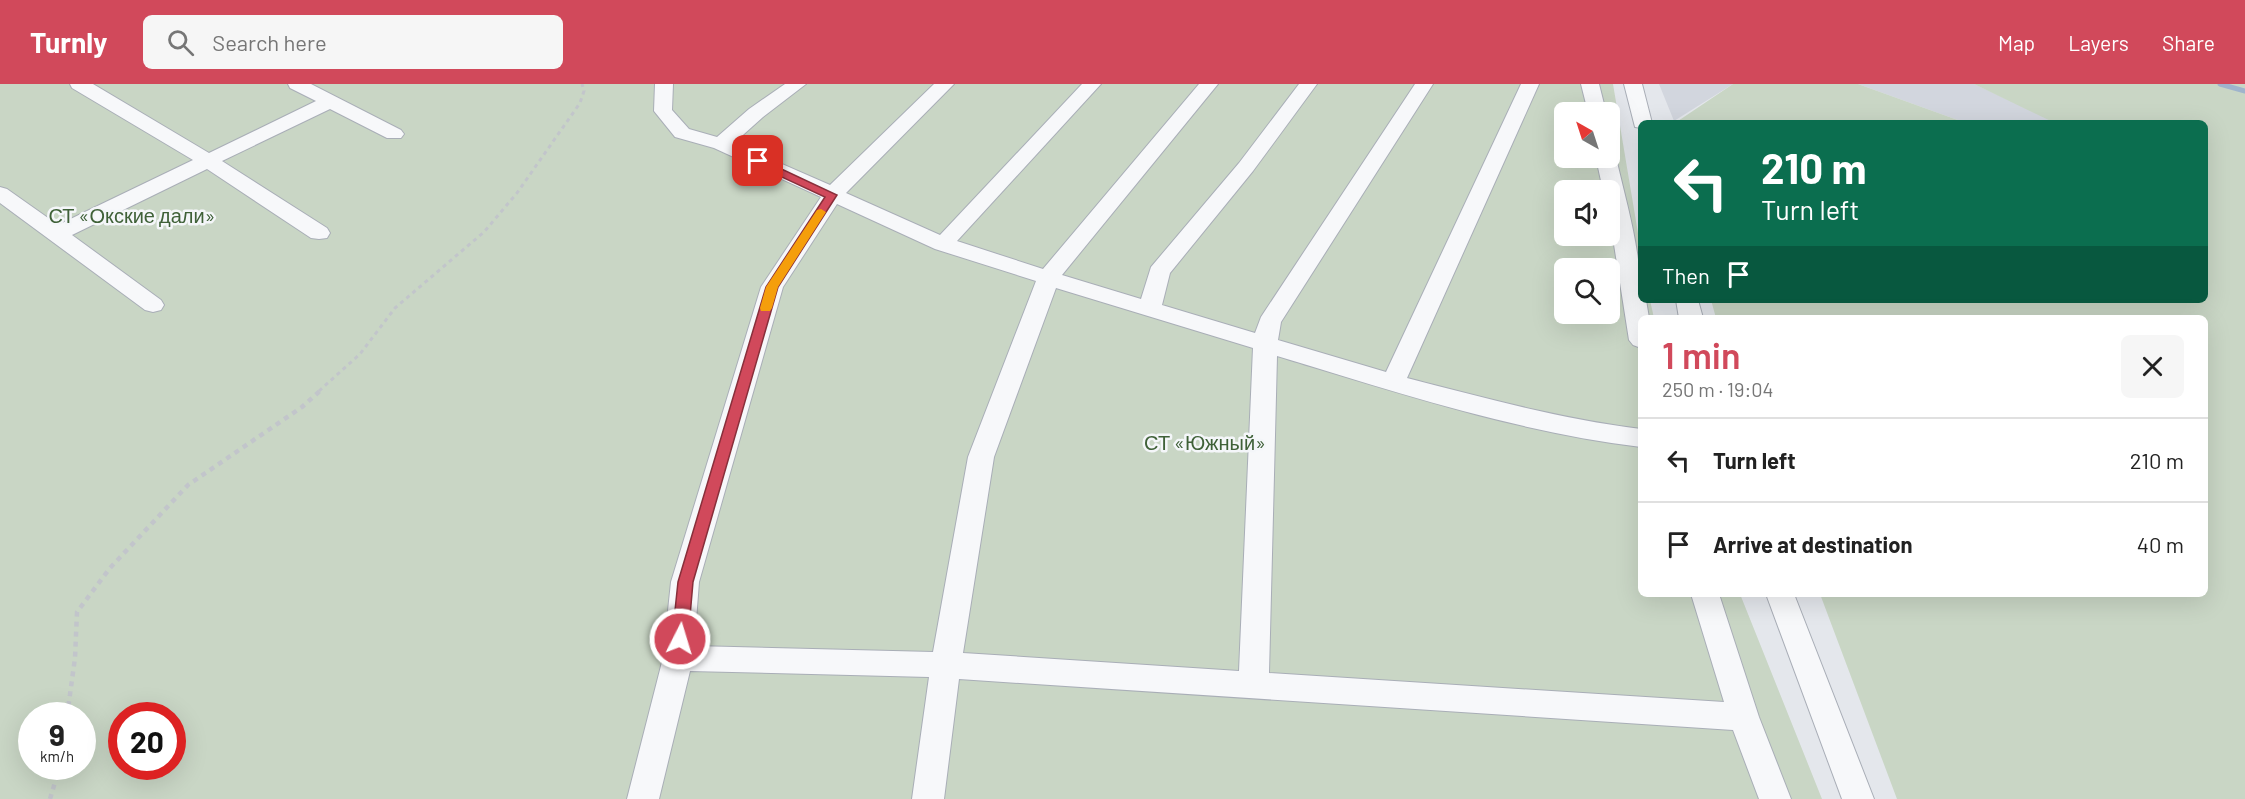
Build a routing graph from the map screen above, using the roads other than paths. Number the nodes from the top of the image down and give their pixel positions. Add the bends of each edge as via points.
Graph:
1 (79, 84) edge
2 (297, 84) edge
3 (664, 84) edge
4 (796, 84) edge
5 (945, 84) edge
6 (1092, 84) edge
7 (1209, 84) edge
8 (1308, 84) edge
9 (1424, 84) edge
10 (1530, 84) edge
11 (1590, 84) edge
12 (1633, 84) edge
13 (329, 102) junction
14 (1594, 102) edge
15 (1641, 120) edge
16 (393, 134) dead end
17 (721, 144) junction
18 (206, 161) junction
19 (1608, 168) edge
20 (0, 193) edge
21 (832, 195) junction
22 (319, 232) dead end
23 (57, 234) junction
24 (944, 244) junction
25 (1048, 278) junction
26 (153, 305) dead end
27 (1150, 309) junction
28 (1638, 321) edge
29 (1265, 344) junction
30 (1393, 383) junction
31 (1638, 438) edge
32 (1707, 597) edge
33 (1781, 597) edge
34 (678, 658) junction
35 (946, 665) junction
36 (1254, 684) junction
37 (1744, 717) junction
38 (643, 799) edge
39 (928, 799) edge
40 (1774, 799) edge
41 (1858, 799) edge

1 - 18 street via 170,135
2 - 13 street
3 - 17 street via 663,111 682,133
4 - 17 street
5 - 21 street
6 - 24 street
7 - 25 street
8 - 27 street via 1159,272
9 - 29 street via 1269,322
10 - 30 street
11 - 14 street
12 - 15 street
13 - 16 street
13 - 18 street
17 - 21 street
18 - 22 street
18 - 23 street
19 - 28 street
20 - 23 street
21 - 24 street
21 - 34 street via 772,287 685,582
23 - 26 street
24 - 25 street
25 - 27 street
25 - 35 street via 981,457
27 - 29 street
29 - 30 street
29 - 36 street
30 - 31 street via 1536,420
32 - 37 street
33 - 41 street
34 - 35 street
34 - 38 street
35 - 36 street
35 - 39 street
36 - 37 street
37 - 40 street

